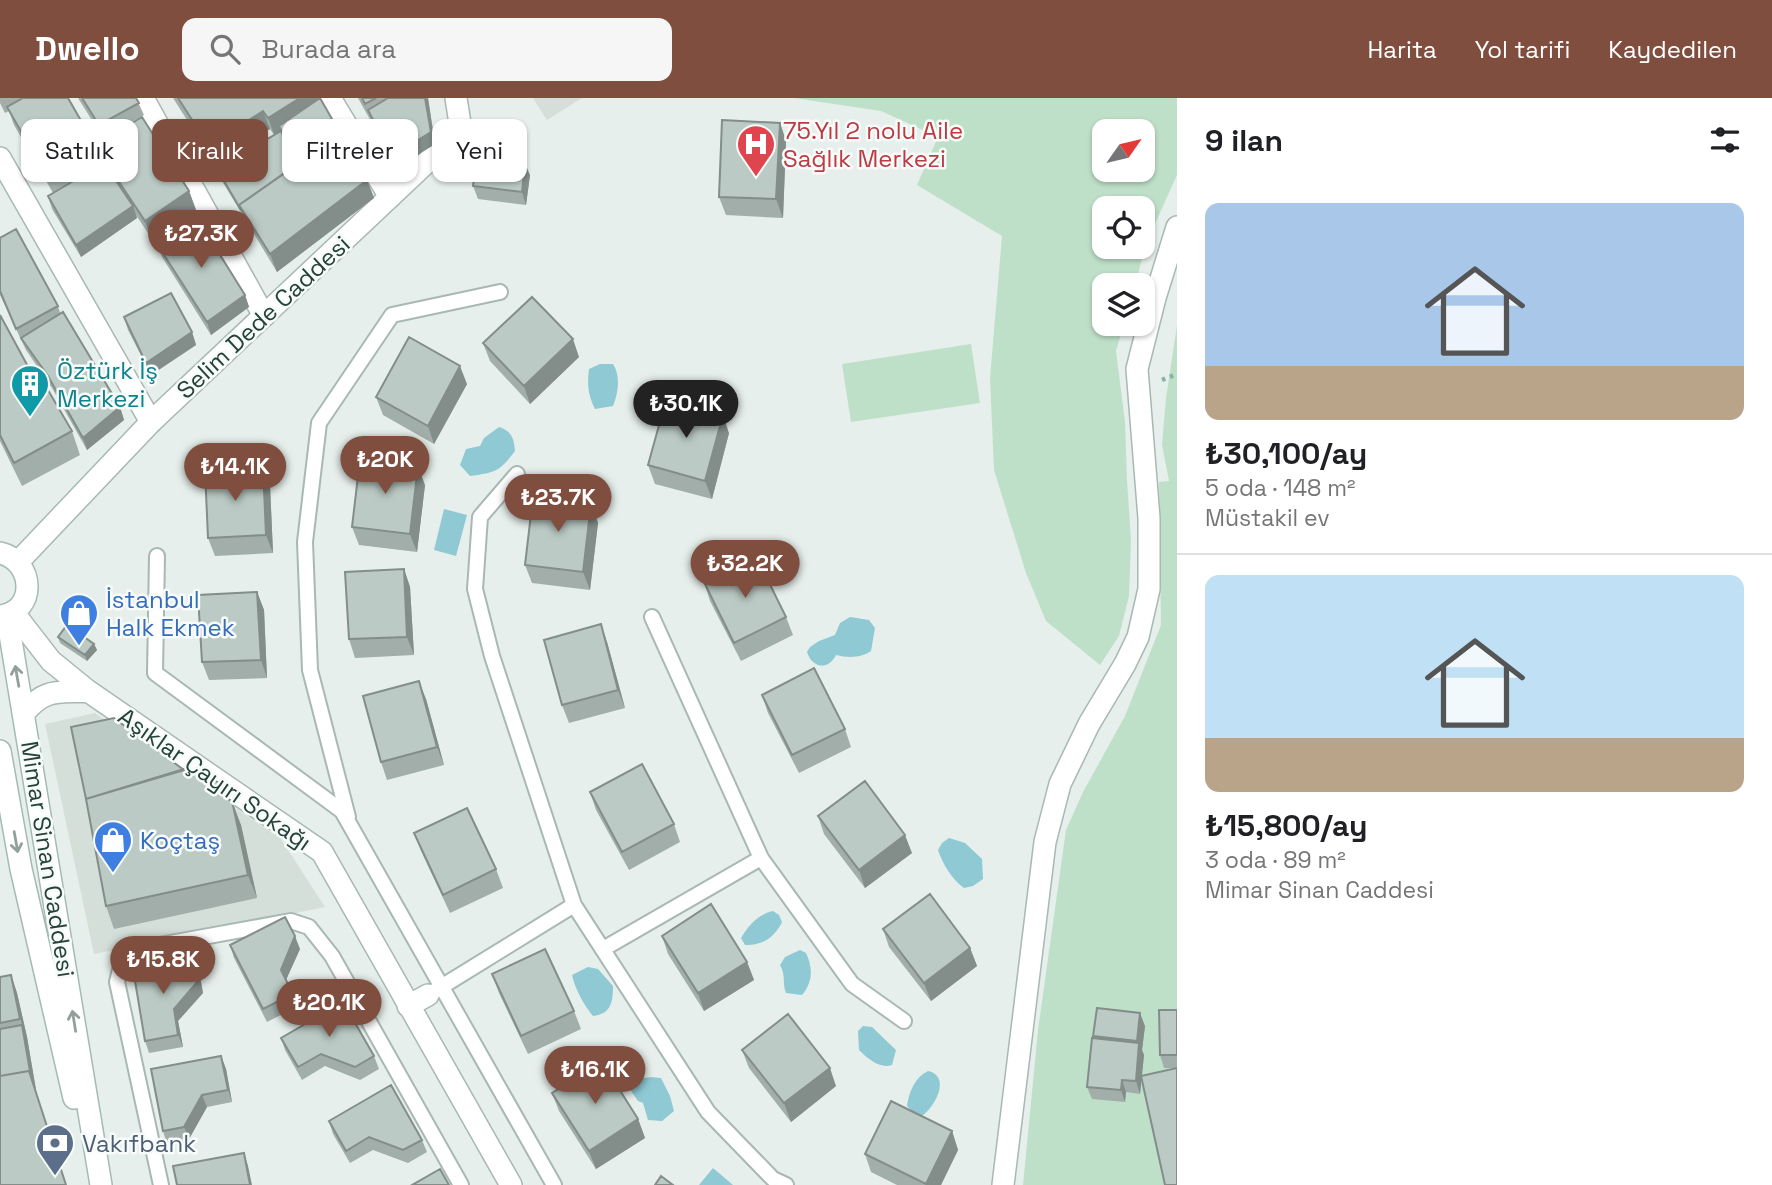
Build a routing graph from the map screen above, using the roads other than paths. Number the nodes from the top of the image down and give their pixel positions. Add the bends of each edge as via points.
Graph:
1 (143, 98) edge
2 (330, 98) edge
3 (456, 98) edge
4 (0, 158) edge
5 (390, 197) junction
6 (1177, 227) edge
7 (500, 292) dead end
8 (264, 316) junction
9 (151, 422) junction
10 (517, 474) dead end
11 (7, 551) edge
12 (157, 556) dead end
13 (6, 615) edge
14 (652, 617) dead end
15 (88, 691) junction
16 (24, 713) junction
17 (0, 751) edge
18 (351, 828) junction
19 (761, 858) junction
20 (574, 905) junction
21 (603, 949) junction
22 (435, 991) junction
23 (408, 1006) junction
24 (904, 1021) dead end
25 (94, 1185) edge
26 (101, 1185) edge
27 (161, 1185) edge
28 (461, 1185) edge
29 (511, 1185) edge
30 (554, 1185) edge
31 (786, 1185) edge
32 (1003, 1185) edge

1 - 8 street
2 - 5 street
3 - 5 street, Selim Dede Caddesi via 461,130
4 - 9 street
5 - 8 street, Selim Dede Caddesi
6 - 32 street via 1136,369 1149,518 1149,589 1138,637 1060,784 1045,842
7 - 18 lane via 392,315 318,423 305,542 310,670
8 - 9 street, Selim Dede Caddesi
9 - 11 street, Selim Dede Caddesi
10 - 20 lane via 480,517 475,589 492,656
11 - 13 street via 24,570 27,590
12 - 18 lane via 155,673 342,811
13 - 15 street, Aşıklar Çayırı Sokağı
16 -> 13 street, Mimar Sinan Caddesi
14 - 19 lane
15 - 16 street via 36,698
15 - 23 street, Aşıklar Çayırı Sokağı via 321,852
26 -> 16 street, Mimar Sinan Caddesi
17 -> 25 street, Mimar Sinan Caddesi via 21,869
18 - 22 lane
19 - 21 lane
19 - 24 lane via 852,984
20 - 21 lane
20 - 22 lane
21 - 31 lane via 708,1112 773,1179
22 - 23 street
22 - 30 lane
23 - 29 street, Aşıklar Çayırı Sokağı
27 - 28 lane via 117,982 121,966 132,950 291,921 309,927 332,956

